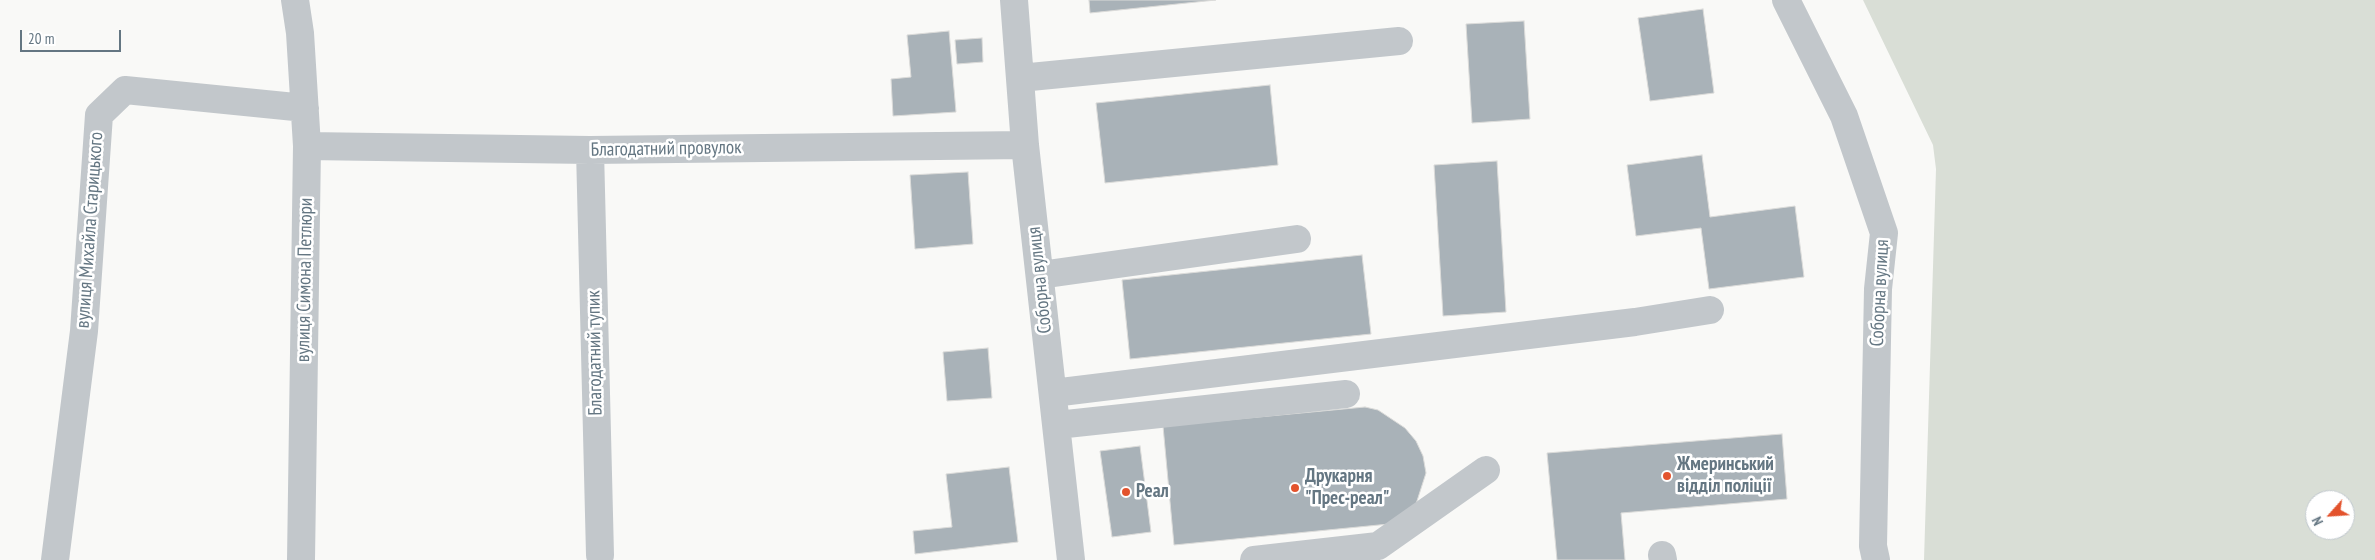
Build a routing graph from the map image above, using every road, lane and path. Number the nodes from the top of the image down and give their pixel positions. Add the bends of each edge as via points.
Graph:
1 (295, 0) edge
2 (1014, 0) edge
3 (1786, 0) edge
4 (1399, 41) dead end
5 (1020, 78) junction
6 (305, 108) junction
7 (1025, 145) junction
8 (307, 146) junction
9 (590, 150) junction
10 (1297, 238) dead end
11 (1040, 275) junction
12 (1710, 310) dead end
13 (1053, 393) junction
14 (1346, 394) dead end
15 (1057, 425) junction
16 (1486, 470) dead end
17 (1874, 553) edge
18 (600, 555) dead end
19 (55, 560) edge
20 (301, 560) edge
21 (1072, 560) edge
22 (1254, 560) edge

1 - 6 street, вулиця Симона Петлюри
2 - 5 street, Соборна вулиця
3 - 17 street, Соборна вулиця via 1844,116 1884,233 1878,289
4 - 5 street
5 - 7 street, Соборна вулиця
6 - 8 street, вулиця Симона Петлюри
6 - 19 street, вулиця Михайла Старицького via 125,90 98,115 84,331
7 - 9 street, Благодатний провулок
7 - 11 street, Соборна вулиця
8 - 9 street, Благодатний провулок
8 - 20 street, вулиця Симона Петлюри
9 - 18 street, Благодатний тупик
10 - 11 street
11 - 13 street, Соборна вулиця
12 - 13 street via 1635,322
13 - 15 street, Соборна вулиця
14 - 15 street
15 - 21 street, Соборна вулиця
16 - 22 street via 1378,546

